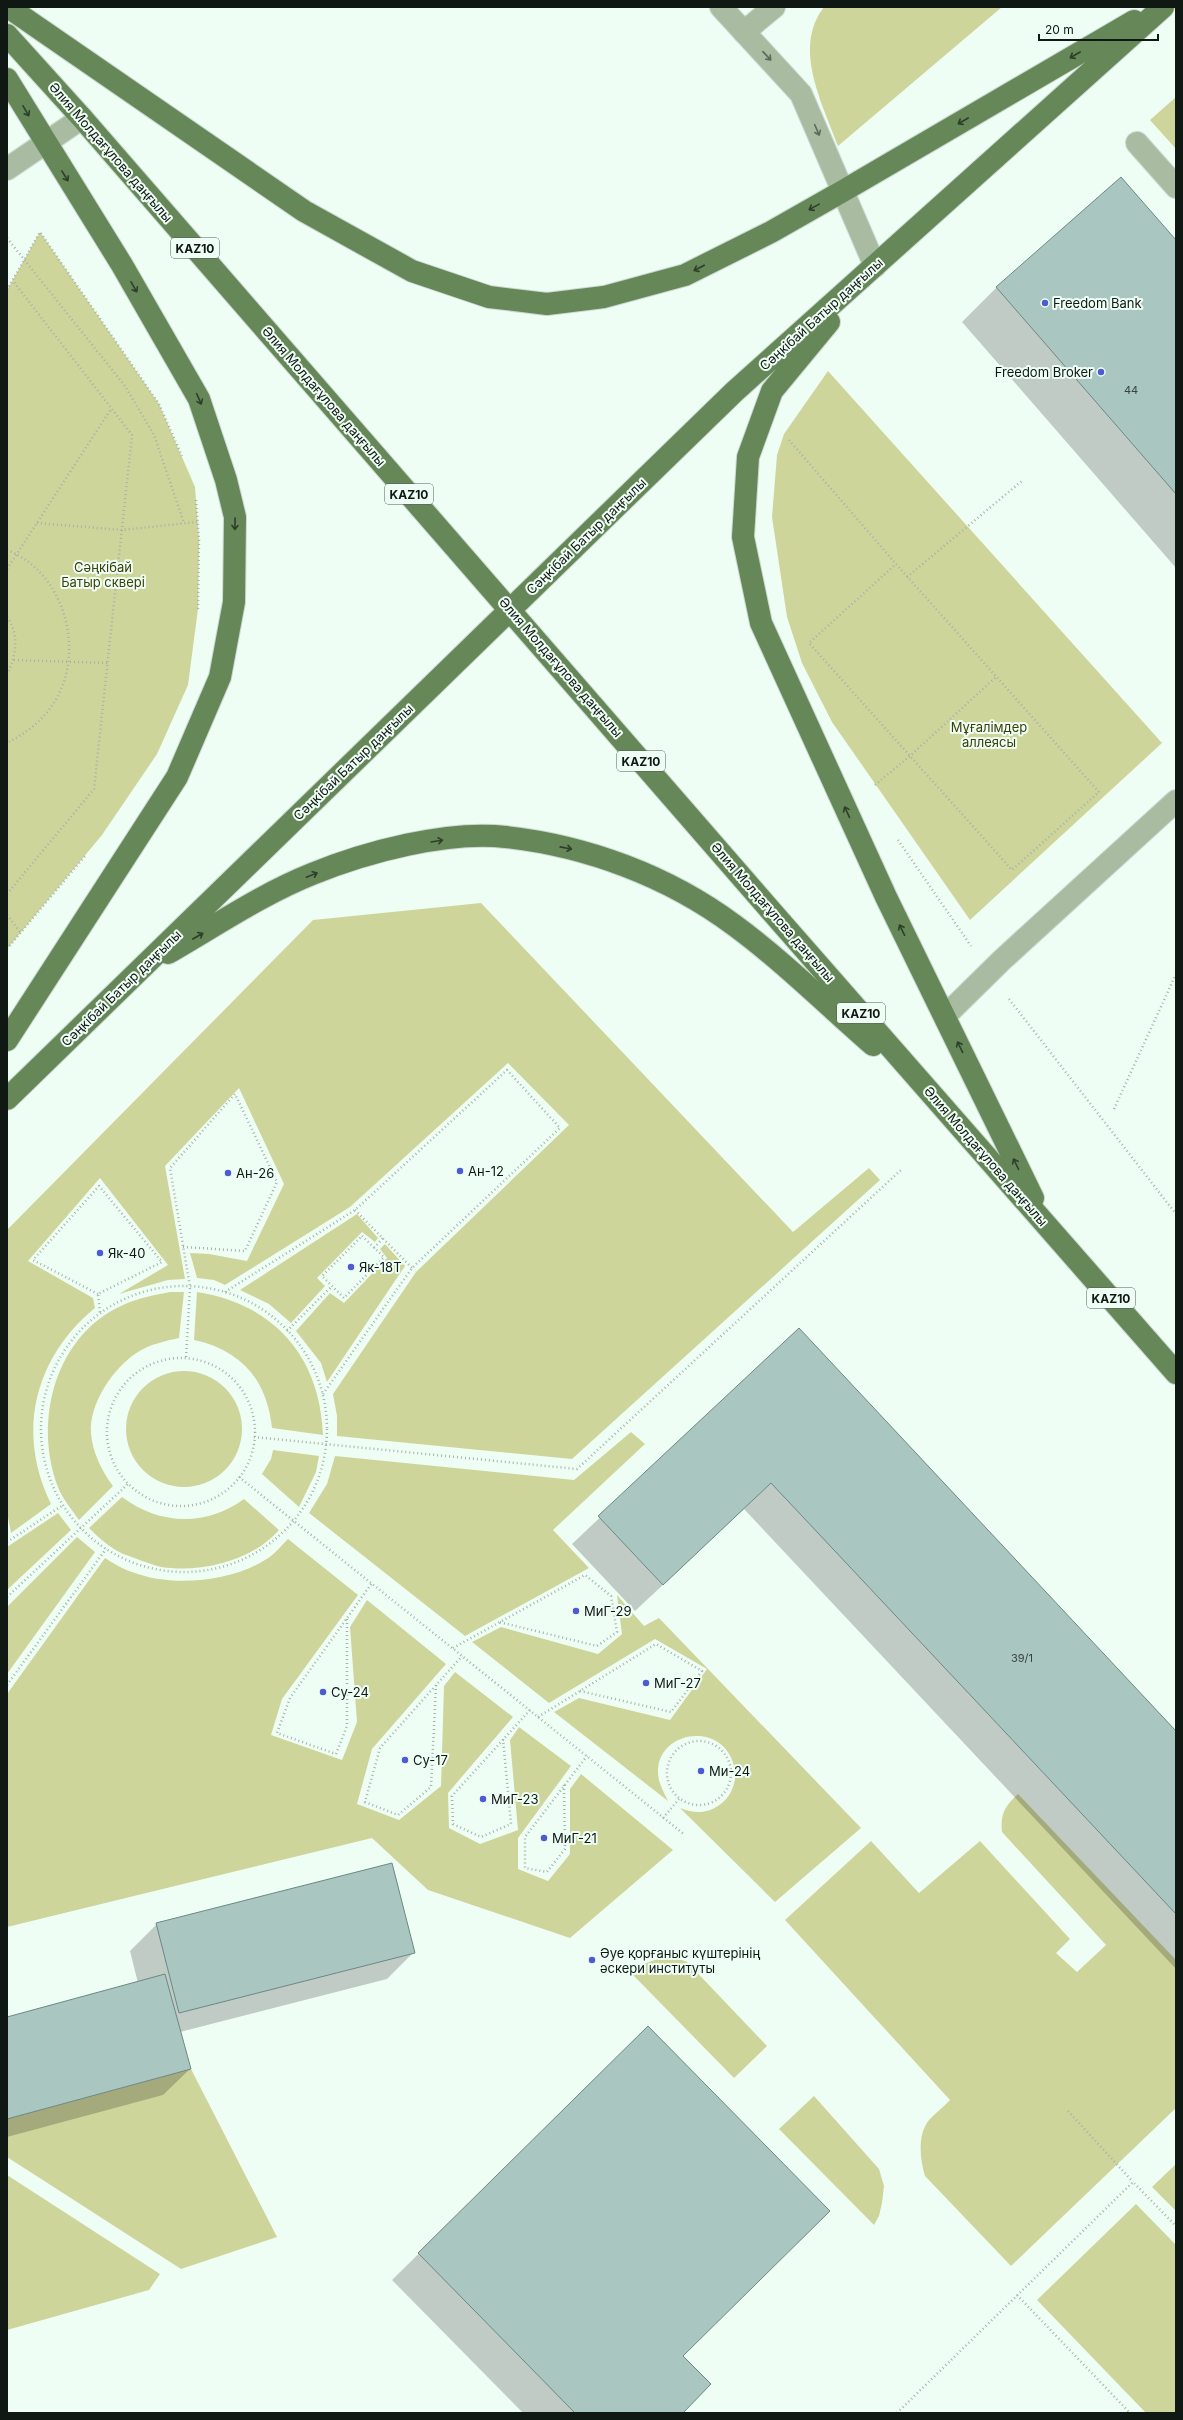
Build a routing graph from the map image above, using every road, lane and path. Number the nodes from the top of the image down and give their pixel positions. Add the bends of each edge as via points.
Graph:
1 (8, 7) edge
2 (721, 7) edge
3 (774, 7) edge
4 (1157, 7) edge
5 (1163, 7) edge
6 (744, 32) junction
7 (7, 35) edge
8 (7, 79) edge
9 (82, 118) junction
10 (45, 143) junction
11 (1137, 143) dead end
12 (7, 169) edge
13 (1176, 187) edge
14 (843, 191) junction
15 (7, 238) edge
16 (25, 259) junction
17 (875, 266) junction
18 (13, 281) junction
19 (7, 290) edge
20 (111, 409) junction
21 (784, 434) dead end
22 (183, 459) dead end
23 (1023, 480) dead end
24 (195, 494) dead end
25 (197, 522) junction
26 (37, 523) junction
27 (184, 523) junction
28 (122, 530) junction
29 (7, 550) edge
30 (17, 554) junction
31 (896, 564) junction
32 (7, 569) edge
33 (907, 577) junction
34 (511, 609) junction
35 (7, 617) edge
36 (197, 617) dead end
37 (14, 660) junction
38 (67, 662) junction
39 (108, 663) junction
40 (7, 675) edge
41 (996, 677) junction
42 (7, 743) edge
43 (910, 756) junction
44 (875, 785) dead end
45 (1176, 801) edge
46 (894, 835) dead end
47 (88, 852) dead end
48 (7, 894) edge
49 (7, 915) edge
50 (21, 934) junction
51 (7, 949) edge
52 (140, 969) junction
53 (989, 973) junction
54 (1176, 974) edge
55 (945, 1016) junction
56 (7, 1040) edge
57 (7, 1099) edge
58 (1114, 1109) dead end
59 (950, 1114) junction
60 (901, 1170) dead end
61 (355, 1210) junction
62 (1176, 1214) edge
63 (1046, 1224) junction
64 (383, 1238) junction
65 (184, 1247) junction
66 (374, 1248) junction
67 (412, 1268) junction
68 (332, 1286) junction
69 (190, 1287) junction
70 (225, 1292) junction
71 (98, 1294) junction
72 (100, 1312) junction
73 (287, 1331) junction
74 (186, 1358) junction
75 (1176, 1373) edge
76 (323, 1394) junction
77 (254, 1437) junction
78 (326, 1444) junction
79 (239, 1477) junction
80 (128, 1484) junction
81 (64, 1505) junction
82 (296, 1522) junction
83 (79, 1528) junction
84 (7, 1542) edge
85 (106, 1549) junction
86 (372, 1583) junction
87 (7, 1597) edge
88 (347, 1619) junction
89 (499, 1622) junction
90 (453, 1648) junction
91 (462, 1656) junction
92 (7, 1685) edge
93 (436, 1685) junction
94 (580, 1691) junction
95 (530, 1710) junction
96 (538, 1717) junction
97 (503, 1739) junction
98 (587, 1756) junction
99 (564, 1785) junction
100 (679, 1799) junction
101 (663, 1818) junction
102 (684, 1835) dead end
103 (1068, 2111) dead end
104 (1133, 2182) junction
105 (1176, 2226) edge
106 (1017, 2296) junction
107 (897, 2413) edge
108 (1130, 2413) edge

14 -> 1 main road via 771,232 685,275 604,297 547,304 488,296 412,271 304,211
2 - 6 lane
3 - 6 lane
4 -> 14 main road
5 - 17 main road, Сәңкібай Батыр даңғылы
6 -> 14 lane via 801,94
7 - 9 main road, Әлия Молдағұлова даңғылы / KAZ10
8 -> 10 main road
9 - 10 lane
9 - 34 main road, Әлия Молдағұлова даңғылы / KAZ10
10 - 12 lane
10 -> 56 main road via 122,265 199,399 235,516 234,602 220,677 177,777
11 - 13 lane
14 - 17 lane
15 - 16 path
16 - 18 path
16 - 22 path via 40,232 159,404
16 - 27 path via 125,386 154,435
17 - 34 main road, Сәңкібай Батыр даңғылы via 734,392
55 -> 17 main road via 886,897 761,623 743,537 748,457 772,391
18 - 19 path
18 - 20 path
20 - 26 path
20 - 28 path via 132,435
21 - 31 path
23 - 33 path
24 - 25 path
25 - 27 path
25 - 36 path
26 - 28 path
26 - 30 path
27 - 28 path
28 - 39 path
29 - 30 path
30 - 32 path
30 - 38 path via 44,576 62,606 70,640
31 - 33 path
31 - 43 path via 809,643
33 - 41 path
34 - 52 main road, Сәңкібай Батыр даңғылы
34 - 59 main road, Әлия Молдағұлова даңғылы / KAZ10
35 - 37 path via 16,642
37 - 38 path
37 - 40 path
38 - 39 path
38 - 42 path via 66,675 52,707 28,732
39 - 48 path via 94,789
41 - 43 path
41 - 43 path via 1099,792 1012,870
43 - 44 path
45 - 53 lane
46 - 53 path
47 - 50 path
49 - 50 path
50 - 51 path
52 - 57 main road, Сәңкібай Батыр даңғылы
52 -> 59 main road via 255,902 311,874 392,848 461,837 505,836 584,852 667,882 734,925
53 - 55 lane
53 - 62 path
54 - 58 path
63 -> 55 main road
59 - 63 main road, Әлия Молдағұлова даңғылы / KAZ10
60 - 78 path via 577,1469
61 - 64 path
61 - 67 path via 507,1070 560,1128
61 - 70 path
63 - 75 main road, Әлия Молдағұлова даңғылы / KAZ10
64 - 66 path
64 - 67 path
65 - 65 path via 170,1168 235,1094 277,1182 245,1251
65 - 69 path
66 - 68 path via 362,1236 322,1276
66 - 68 path via 384,1258 344,1298
67 - 76 path
68 - 73 path
69 - 70 path via 218,1288
69 - 72 path via 172,1285 127,1296
69 - 74 path
70 - 73 path via 260,1306
71 - 71 path via 162,1262 99,1186 33,1260
71 - 72 path
72 - 81 path via 88,1321 60,1357 43,1400 41,1446 54,1490
73 - 76 path via 296,1339 320,1381
74 - 77 path via 213,1365 232,1378 248,1399 255,1424
74 - 80 path via 168,1359 146,1366 128,1380 115,1399 108,1421 108,1444 115,1466
76 - 78 path via 329,1430
77 - 78 path
77 - 79 path via 253,1449 244,1473
78 - 82 path via 321,1478
79 - 80 path via 226,1492 203,1503 177,1506 152,1500
79 - 82 path
80 - 83 path
81 - 83 path
81 - 84 path
82 - 85 path via 260,1553 214,1571 165,1573 118,1558
82 - 86 path
83 - 85 path
83 - 87 path
85 - 92 path
86 - 88 path
86 - 90 path
88 - 88 path via 290,1698 278,1733 336,1754 347,1726
89 - 89 path via 585,1575 611,1596 617,1632 597,1646
89 - 90 path
90 - 91 path
91 - 93 path
91 - 95 path
93 - 93 path via 380,1748 365,1802 398,1814 431,1787
94 - 94 path via 656,1644 702,1671 671,1712
94 - 96 path
95 - 96 path
95 - 97 path
96 - 98 path
97 - 97 path via 452,1796 453,1824 481,1838 511,1824
98 - 99 path
98 - 101 path
99 - 99 path via 525,1837 525,1868 547,1872 565,1849
100 - 100 path via 692,1805 703,1806 722,1796 728,1787 730,1766 719,1748 710,1743 689,1742 679,1747 672,1755 666,1775 668,1786
100 - 101 path
101 - 102 path
103 - 104 path
104 - 105 path
104 - 106 path
106 - 107 path
106 - 108 path

